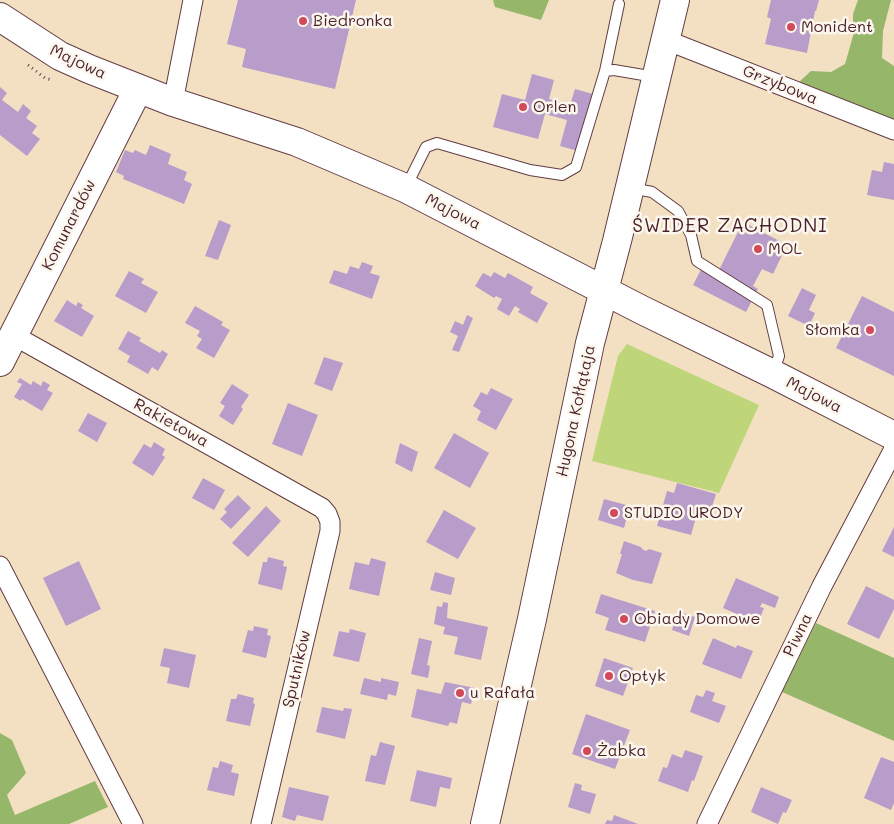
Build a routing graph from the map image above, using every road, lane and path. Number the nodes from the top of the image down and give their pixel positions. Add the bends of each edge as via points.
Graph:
1 (193, 0) edge
2 (675, 0) edge
3 (619, 4) dead end
4 (0, 17) edge
5 (666, 40) junction
6 (605, 71) junction
7 (656, 78) junction
8 (138, 89) junction
9 (173, 102) junction
10 (894, 130) edge
11 (405, 188) junction
12 (629, 188) junction
13 (605, 291) junction
14 (13, 335) junction
15 (0, 362) edge
16 (772, 374) junction
17 (893, 446) edge
18 (327, 514) joint
19 (0, 566) edge
20 (133, 824) edge
21 (261, 824) edge
22 (485, 824) edge
23 (707, 824) edge

1 - 9 street
2 - 5 street, Hugona Kołłątaja
3 - 6 lane
4 - 8 street, Majowa via 60,56
5 - 7 street, Hugona Kołłątaja
5 - 10 street, Grzybowa
6 - 7 lane
6 - 11 lane via 576,166 562,175 530,170 437,143 426,147
7 - 12 street, Hugona Kołłątaja
8 - 9 street, Majowa
8 - 14 street, Komunardów
9 - 11 street, Majowa via 297,142
11 - 13 street, Majowa
12 - 13 street, Hugona Kołłątaja
12 - 16 lane via 652,192 678,211 691,235 697,261 767,304 780,356
13 - 16 street, Majowa
13 - 22 street, Hugona Kołłątaja via 590,343
14 - 15 street, Komunardów
14 - 18 street, Rakietowa via 322,508
16 - 17 street, Majowa
17 - 23 street, Piwna
18 - 21 street, Sputników via 330,531
19 - 20 street

